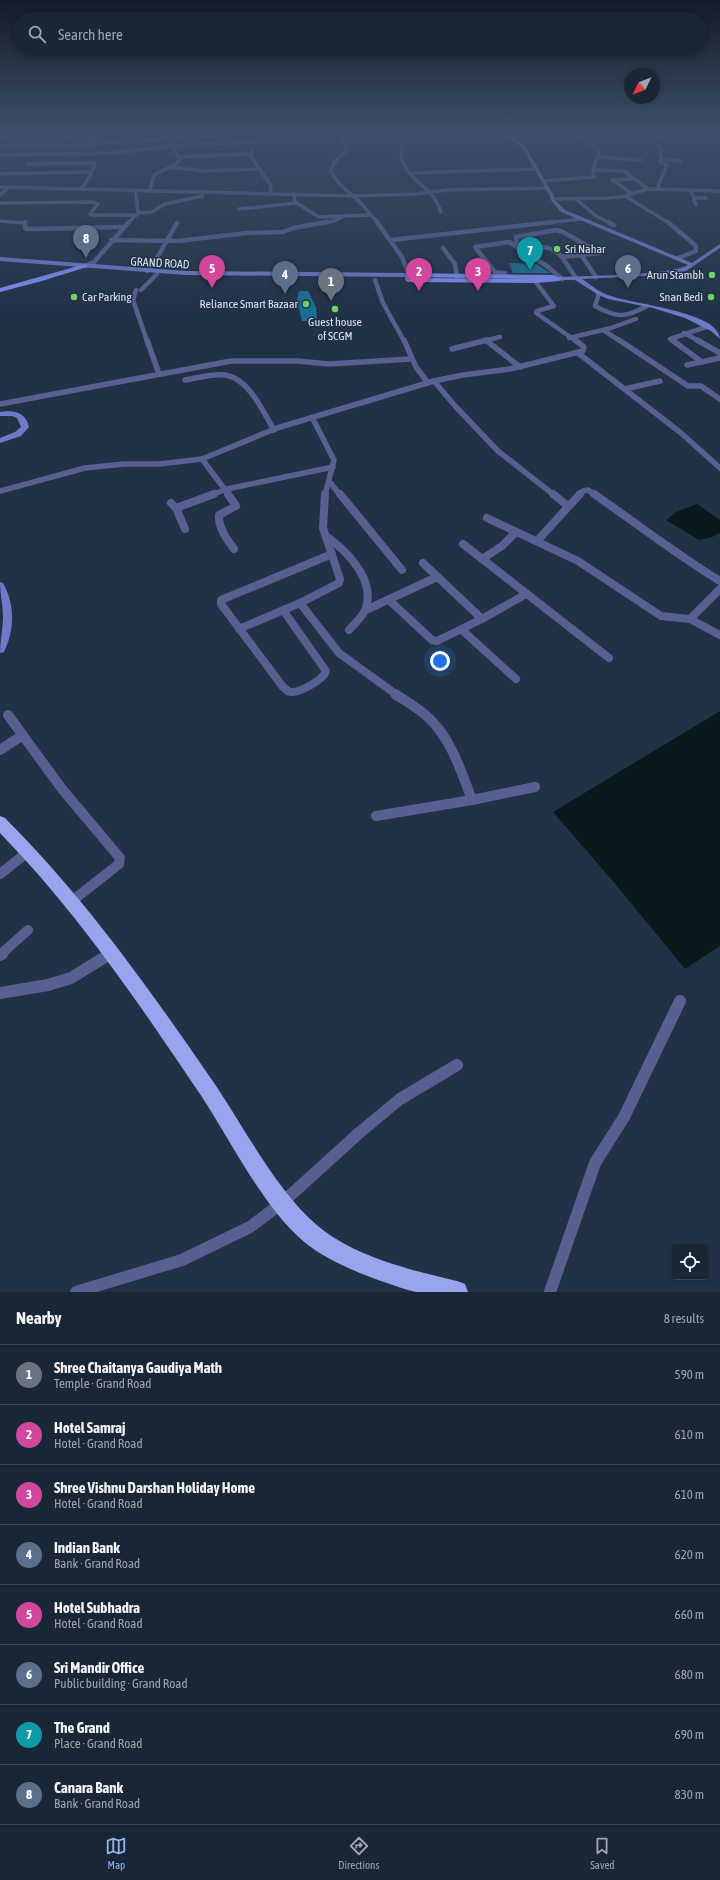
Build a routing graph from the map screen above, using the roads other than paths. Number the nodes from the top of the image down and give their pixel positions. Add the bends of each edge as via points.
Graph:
1 (81, 192) edge
2 (136, 192) edge
3 (195, 192) edge
4 (348, 192) edge
5 (423, 192) edge
6 (429, 192) edge
7 (549, 192) edge
8 (631, 192) edge
9 (692, 192) edge
10 (229, 194) junction
11 (270, 194) joint
12 (294, 194) junction
13 (353, 196) junction
14 (625, 196) junction
15 (694, 198) junction
16 (706, 198) dead end
17 (552, 199) junction
18 (577, 200) junction
19 (69, 202) junction
20 (0, 203) edge
21 (297, 203) junction
22 (696, 205) dead end
23 (239, 209) dead end
24 (441, 212) dead end
25 (137, 214) junction
26 (370, 215) junction
27 (342, 217) junction
28 (582, 219) junction
29 (0, 221) edge
30 (177, 223) dead end
31 (614, 226) dead end
32 (124, 227) junction
33 (111, 240) junction
34 (391, 240) junction
35 (166, 242) junction
36 (720, 246) edge
37 (443, 248) dead end
38 (582, 256) junction
39 (562, 257) junction
40 (678, 258) junction
41 (0, 259) edge
42 (0, 262) edge
43 (692, 265) junction
44 (85, 266) junction
45 (75, 269) junction
46 (147, 271) junction
47 (505, 273) dead end
48 (156, 274) junction
49 (457, 277) junction
50 (596, 277) junction
51 (408, 278) junction
52 (576, 278) junction
53 (561, 279) junction
54 (375, 280) junction
55 (536, 281) junction
56 (0, 290) edge
57 (599, 293) junction
58 (647, 306) junction
59 (636, 319) dead end
60 (709, 326) junction
61 (603, 330) junction
62 (684, 333) junction
63 (500, 337) dead end
64 (720, 337) edge
65 (569, 338) junction
66 (487, 341) junction
67 (452, 350) dead end
68 (578, 353) junction
69 (720, 353) edge
70 (720, 358) edge
71 (411, 359) junction
72 (702, 362) junction
73 (687, 365) dead end
74 (520, 367) junction
75 (159, 374) junction
76 (185, 380) dead end
77 (660, 381) dead end
78 (431, 382) junction
79 (625, 389) junction
80 (720, 400) edge
81 (0, 404) edge
82 (0, 414) edge
83 (313, 418) junction
84 (274, 430) junction
85 (0, 440) edge
86 (202, 459) junction
87 (333, 467) junction
88 (720, 468) edge
89 (329, 481) junction
90 (226, 489) junction
91 (0, 491) edge
92 (568, 506) junction
93 (487, 518) dead end
94 (185, 529) dead end
95 (516, 532) junction
96 (326, 536) junction
97 (537, 540) junction
98 (463, 544) dead end
99 (234, 549) dead end
100 (332, 554) junction
101 (482, 559) junction
102 (423, 563) dead end
103 (402, 570) dead end
104 (437, 577) junction
105 (720, 581) edge
106 (0, 585) edge
107 (720, 589) edge
108 (526, 594) junction
109 (389, 600) junction
110 (300, 603) junction
111 (283, 610) junction
112 (366, 610) junction
113 (482, 620) junction
114 (690, 620) junction
115 (239, 629) junction
116 (349, 630) dead end
117 (462, 630) junction
118 (720, 635) edge
119 (0, 649) edge
120 (609, 658) dead end
121 (516, 679) dead end
122 (8, 715) dead end
123 (23, 736) junction
124 (0, 750) edge
125 (535, 787) dead end
126 (472, 800) junction
127 (376, 816) dead end
128 (0, 823) edge
129 (29, 851) junction
130 (0, 874) edge
131 (72, 901) junction
132 (28, 930) dead end
133 (112, 952) junction
134 (0, 955) edge
135 (0, 993) edge
136 (680, 1001) dead end
137 (456, 1065) dead end
138 (283, 1202) junction
139 (76, 1292) edge
140 (457, 1292) edge
141 (550, 1292) edge

1 - 19 street via 74,201
2 - 25 street
3 - 10 street
4 - 13 street
5 - 13 street
6 - 24 street via 438,201
7 - 17 main road
8 - 14 street
9 - 15 street
10 - 11 street
10 - 25 street via 180,200 161,205 152,212
11 - 12 street
12 - 13 street
12 - 21 street via 294,201
13 - 26 street
14 - 18 street
14 - 40 street via 663,218 696,246 696,251
15 - 16 street
15 - 22 street
17 - 18 street
17 - 28 main road via 563,210
18 - 31 street via 596,216
19 - 20 street
19 - 25 street via 97,203 90,214 92,215
21 - 23 street
21 - 27 street via 317,217
25 - 32 street
26 - 27 street
26 - 34 street
27 - 35 street via 283,232 255,232
28 - 34 street
28 - 40 main road
29 - 32 street via 25,222 25,228 28,229
30 - 35 street
32 - 33 street
33 - 35 street
33 - 44 street via 94,262
34 - 51 street via 408,266
35 - 46 street
36 - 43 main road, GRAND ROAD
37 - 49 street via 455,264
38 - 39 street via 578,254
38 - 39 street via 600,253 556,230 516,237 517,244 525,249 546,246
38 - 50 street
39 - 52 street
40 - 43 main road
41 - 44 main road, GRAND ROAD
42 - 45 main road, GRAND ROAD
43 - 50 main road, GRAND ROAD via 686,269 664,273
44 - 45 main road
44 - 46 main road, GRAND ROAD
45 - 48 main road, GRAND ROAD
45 - 56 main road
46 - 51 main road, GRAND ROAD
47 - 53 street via 495,272 475,247 509,242 547,266
48 - 54 main road, GRAND ROAD
48 - 75 street via 139,290 133,300
49 - 51 main road, GRAND ROAD
49 - 53 main road, GRAND ROAD
50 - 52 main road, GRAND ROAD
51 - 54 main road, GRAND ROAD
51 - 55 main road, GRAND ROAD
52 - 53 main road, GRAND ROAD
52 - 57 main road
53 - 55 main road, GRAND ROAD
54 - 71 street
55 - 65 street via 554,306 536,313
57 - 58 main road
57 - 58 street via 595,306 618,317 631,315
58 - 60 main road via 684,314
59 - 61 street
60 - 62 street
60 - 64 main road via 718,331
61 - 65 street
61 - 80 street via 688,386 700,386
62 - 69 street
62 - 72 street via 670,339
63 - 66 street
65 - 68 street via 585,349
66 - 67 street
66 - 74 street
68 - 74 street
68 - 79 street
70 - 72 street
71 - 75 street via 328,364 290,360 231,360
71 - 78 street via 416,369
72 - 73 street
74 - 78 street
75 - 81 street
76 - 84 street via 224,375 235,378 249,390
77 - 79 street
78 - 83 street
78 - 92 street via 498,451
79 - 88 street
82 - 85 main road via 11,414 25,421 25,426 18,434
83 - 84 street
83 - 87 street via 332,454
84 - 86 street
86 - 90 street
86 - 91 street via 85,468
87 - 89 street
87 - 90 street
89 - 96 street via 324,497 323,528
89 - 103 street
90 - 94 street via 174,506
90 - 99 street via 236,506 219,515 218,519
92 - 97 street
92 - 105 street via 586,490 593,492 678,555
93 - 95 street
95 - 97 street
95 - 101 street via 502,546
96 - 100 street
96 - 112 street via 340,546 367,583
97 - 114 street via 588,567 661,616
98 - 101 street
100 - 110 street via 339,583
100 - 115 street via 221,600 221,604
101 - 108 street
102 - 104 street
104 - 109 street
104 - 113 street
106 - 119 main road via 8,609 9,624
107 - 114 street
108 - 113 street
108 - 120 street
109 - 112 street
109 - 117 street via 432,640 441,640
110 - 111 street
110 - 126 street via 339,653 429,718 444,735
111 - 115 street
111 - 115 street via 326,671 326,675 296,692 283,687
112 - 116 street
113 - 117 street
114 - 118 street
117 - 121 street
122 - 123 street
123 - 124 street
123 - 131 street via 62,789 120,858 119,864
125 - 126 street
126 - 127 street
128 - 129 highway
129 - 130 street
129 - 131 highway
131 - 133 highway
132 - 134 street
133 - 135 street via 72,978
133 - 138 highway
136 - 141 street via 630,1105 595,1163
137 - 138 street via 400,1099
138 - 139 street via 250,1227 182,1260
138 - 140 highway via 311,1234 351,1259 405,1279

